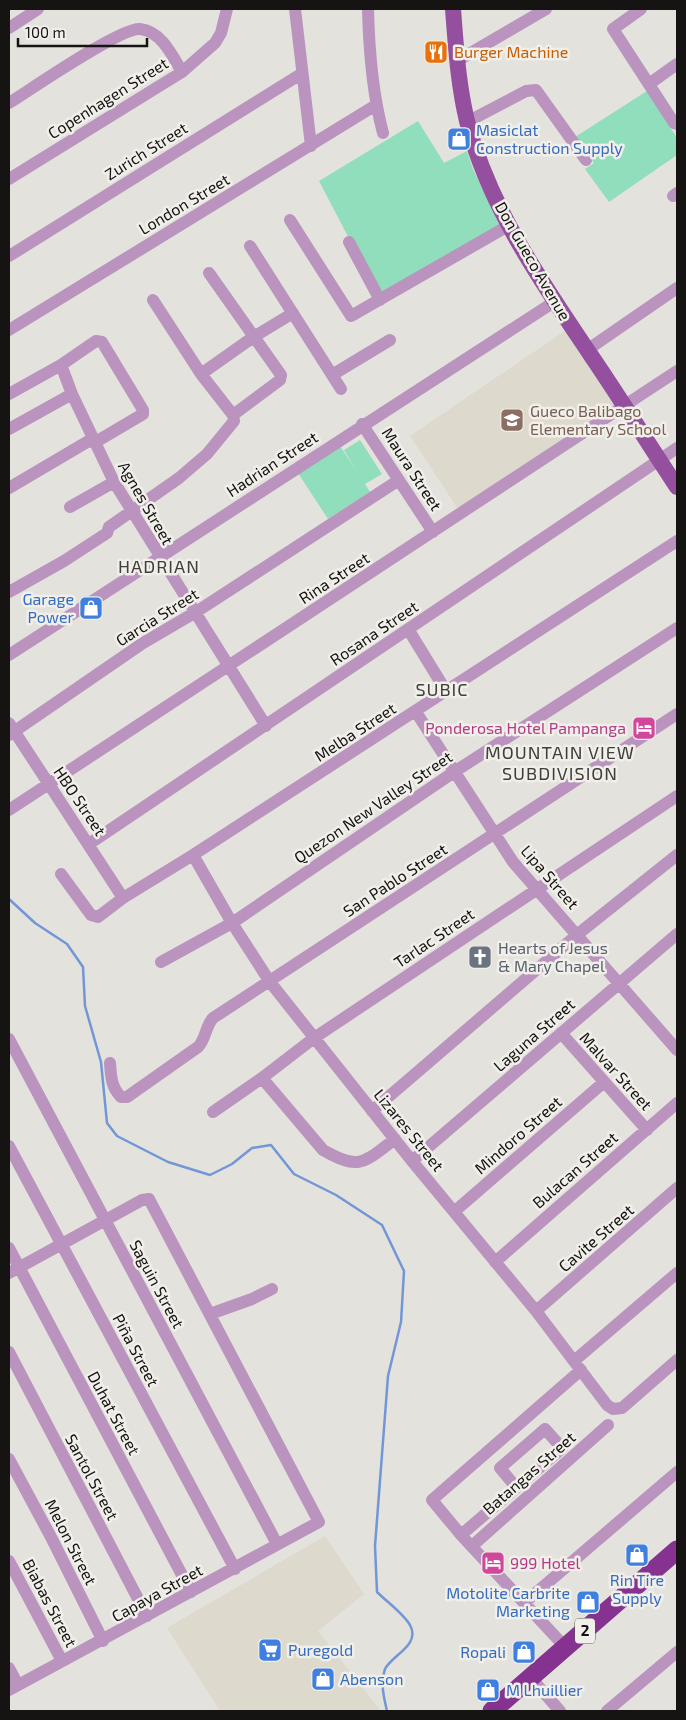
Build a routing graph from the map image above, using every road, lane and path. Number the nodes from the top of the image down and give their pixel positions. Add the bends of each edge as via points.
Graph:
1 (227, 9) edge
2 (295, 9) edge
3 (368, 9) edge
4 (453, 9) edge
5 (546, 9) edge
6 (640, 9) edge
7 (35, 10) edge
8 (10, 23) edge
9 (457, 61) junction
10 (677, 64) edge
11 (182, 72) junction
12 (301, 74) junction
13 (648, 84) junction
14 (9, 103) edge
15 (376, 105) junction
16 (467, 122) junction
17 (677, 124) edge
18 (383, 134) dead end
19 (311, 146) junction
20 (586, 160) dead end
21 (9, 179) edge
22 (290, 220) dead end
23 (508, 226) junction
24 (349, 242) dead end
25 (250, 246) dead end
26 (9, 256) edge
27 (209, 273) dead end
28 (677, 288) edge
29 (153, 300) dead end
30 (380, 300) junction
31 (554, 302) junction
32 (293, 313) junction
33 (9, 330) edge
34 (252, 338) junction
35 (390, 340) dead end
36 (587, 350) junction
37 (62, 364) junction
38 (677, 371) edge
39 (202, 374) junction
40 (332, 375) junction
41 (341, 389) dead end
42 (9, 394) edge
43 (72, 394) junction
44 (625, 406) junction
45 (233, 414) junction
46 (362, 424) junction
47 (9, 429) edge
48 (93, 441) junction
49 (677, 448) edge
50 (659, 460) junction
51 (399, 480) junction
52 (114, 482) junction
53 (677, 487) edge
54 (9, 488) edge
55 (70, 507) dead end
56 (132, 511) junction
57 (433, 532) junction
58 (677, 541) edge
59 (159, 557) junction
60 (9, 592) edge
61 (196, 612) junction
62 (677, 628) edge
63 (408, 629) junction
64 (9, 655) edge
65 (230, 666) junction
66 (446, 691) junction
67 (416, 712) junction
68 (677, 714) edge
69 (266, 726) junction
70 (11, 730) edge
71 (454, 772) junction
72 (49, 785) junction
73 (677, 796) edge
74 (9, 810) edge
75 (494, 834) junction
76 (90, 844) junction
77 (677, 855) edge
78 (193, 856) junction
79 (61, 874) dead end
80 (536, 889) junction
81 (123, 898) junction
82 (232, 923) junction
83 (578, 934) junction
84 (677, 934) edge
85 (162, 962) dead end
86 (270, 982) junction
87 (620, 983) junction
88 (561, 1033) junction
89 (314, 1038) junction
90 (9, 1039) edge
91 (677, 1050) edge
92 (110, 1063) dead end
93 (262, 1078) junction
94 (603, 1083) junction
95 (677, 1103) edge
96 (372, 1111) junction
97 (212, 1112) dead end
98 (647, 1130) junction
99 (395, 1139) junction
100 (9, 1146) edge
101 (412, 1161) junction
102 (677, 1188) edge
103 (455, 1211) junction
104 (105, 1221) junction
105 (62, 1245) junction
106 (9, 1248) edge
107 (495, 1262) junction
108 (14, 1270) edge
109 (677, 1273) edge
110 (272, 1289) dead end
111 (536, 1312) junction
112 (210, 1314) junction
113 (9, 1352) edge
114 (677, 1360) edge
115 (578, 1365) junction
116 (608, 1425) dead end
117 (9, 1459) edge
118 (677, 1472) edge
119 (516, 1488) junction
120 (461, 1535) junction
121 (277, 1544) junction
122 (472, 1546) junction
123 (674, 1558) edge
124 (9, 1561) edge
125 (234, 1569) junction
126 (191, 1592) junction
127 (524, 1603) junction
128 (147, 1616) junction
129 (102, 1641) junction
130 (566, 1648) junction
131 (677, 1652) edge
132 (62, 1661) junction
133 (9, 1668) edge
134 (531, 1678) junction
135 (13, 1687) edge
136 (492, 1711) edge
137 (560, 1711) edge
138 (607, 1711) edge

1 - 11 street, Copenhagen Street via 215,43
2 - 12 street
3 - 15 street
4 - 9 main road, Don Gueco Avenue
5 - 9 street
6 - 13 street via 613,29
7 - 8 street
9 - 16 main road, Don Gueco Avenue
10 - 13 street
11 - 14 street via 169,49 154,34 140,29 129,30
11 - 21 street, Copenhagen Street
12 - 19 street
12 - 26 street, Zurich Street
13 - 17 street
15 - 18 street
15 - 19 street, London Street
16 - 20 street via 526,91 536,90
16 - 23 main road, Don Gueco Avenue via 482,168
19 - 33 street, London Street
22 - 30 street via 349,315
23 - 30 street
23 - 31 main road, Don Gueco Avenue
24 - 30 street
25 - 32 street
27 - 34 street
28 - 36 street
29 - 39 street
31 - 36 main road, Don Gueco Avenue
31 - 46 street, Hadrian Street
32 - 34 street
32 - 40 street
34 - 39 street
34 - 45 street via 281,378
35 - 40 street
36 - 44 main road, Don Gueco Avenue
37 - 42 street
37 - 43 street, Agnes Street
37 - 48 street via 96,341 102,342 143,410 141,415
38 - 44 street, Rina Street
39 - 45 street
40 - 41 street
43 - 47 street
43 - 48 street, Agnes Street
44 - 50 main road, Don Gueco Avenue
44 - 57 street, Rina Street
45 - 56 street via 234,421 207,454
46 - 51 street, Maura Street
46 - 59 street, Hadrian Street
48 - 52 street, Agnes Street
48 - 54 street
49 - 50 street, Rosana Street
50 - 53 main road, Don Gueco Avenue
50 - 63 street, Rosana Street
51 - 57 street, Maura Street
51 - 61 street, Garcia Street
52 - 55 street
52 - 56 street, Agnes Street
56 - 59 street, Agnes Street
56 - 60 street via 109,527 107,533 64,562
57 - 65 street, Rina Street
58 - 66 street, Melba Street
59 - 61 street, Agnes Street
59 - 64 street, Hadrian Street
61 - 65 street, Agnes Street
61 - 70 street, Garcia Street
62 - 71 street, Quezon New Valley Street
63 - 66 street
63 - 69 street, Rosana Street
65 - 69 street, Agnes Street
65 - 72 street, Rina Street
66 - 67 street, Melba Street
67 - 71 street, Lipa Street
67 - 78 street, Melba Street
68 - 75 street, San Pablo Street
69 - 76 street, Rosana Street
70 - 72 street, HBO Street
71 - 75 street, Lipa Street
71 - 82 street, Quezon New Valley Street
72 - 74 street, Rina Street
72 - 76 street, HBO Street
73 - 80 street, Tarlac Street
75 - 80 street, Lipa Street
75 - 86 street, San Pablo Street
76 - 81 street, HBO Street
77 - 83 street
78 - 81 street, Melba Street
78 - 82 street, Lizares Street
79 - 81 street, Melba Street via 94,917
80 - 83 street, Lipa Street
80 - 89 street, Tarlac Street
82 - 85 street, Quezon New Valley Street
82 - 86 street, Lizares Street
83 - 87 street, Lipa Street
83 - 96 street
84 - 87 street, Laguna Street
86 - 89 street, Lizares Street
86 - 92 street, San Pablo Street via 213,1018 206,1026 203,1042 127,1097 121,1097 112,1082
87 - 88 street, Laguna Street
87 - 91 street, Lipa Street
88 - 94 street, Malvar Street
88 - 101 street, Laguna Street
89 - 93 street, Tarlac Street
89 - 96 street, Lizares Street
90 - 104 street, Saguin Street
93 - 97 street, Tarlac Street
93 - 99 street via 323,1150 335,1157 348,1162 366,1161
94 - 98 street, Malvar Street
94 - 103 street, Mindoro Street
95 - 98 street, Bulacan Street
96 - 99 street, Lizares Street
98 - 107 street, Bulacan Street
99 - 101 street, Lizares Street
100 - 105 street, Piña Street
101 - 103 street, Lizares Street
102 - 111 street, Cavite Street
103 - 107 street, Lizares Street
104 - 105 street
104 - 112 street via 148,1199
104 - 121 street, Saguin Street
105 - 108 street
105 - 125 street, Piña Street
106 - 108 street, Duhat Street
107 - 111 street, Lizares Street
108 - 126 street, Duhat Street
109 - 115 street
110 - 112 street
111 - 115 street, Lizares Street
112 - 121 street, Capaya Street via 319,1522
113 - 128 street, Santol Street
114 - 115 street, Lizares Street via 618,1410 607,1405
115 - 120 street via 432,1500
116 - 122 street, Batangas Street
117 - 129 street, Melon Street
118 - 127 street
119 - 119 street via 562,1448 545,1429 500,1468
119 - 120 street
120 - 122 street
121 - 125 street, Capaya Street
122 - 127 street
123 - 130 highway, 2
124 - 132 street, Biabas Street
125 - 126 street, Capaya Street
126 - 128 street, Capaya Street
127 - 130 street
128 - 129 street, Capaya Street
129 - 132 street, Capaya Street
130 - 134 highway, 2
131 - 138 street
132 - 135 street, Capaya Street
133 - 135 street
134 - 136 highway, 2
134 - 137 street

